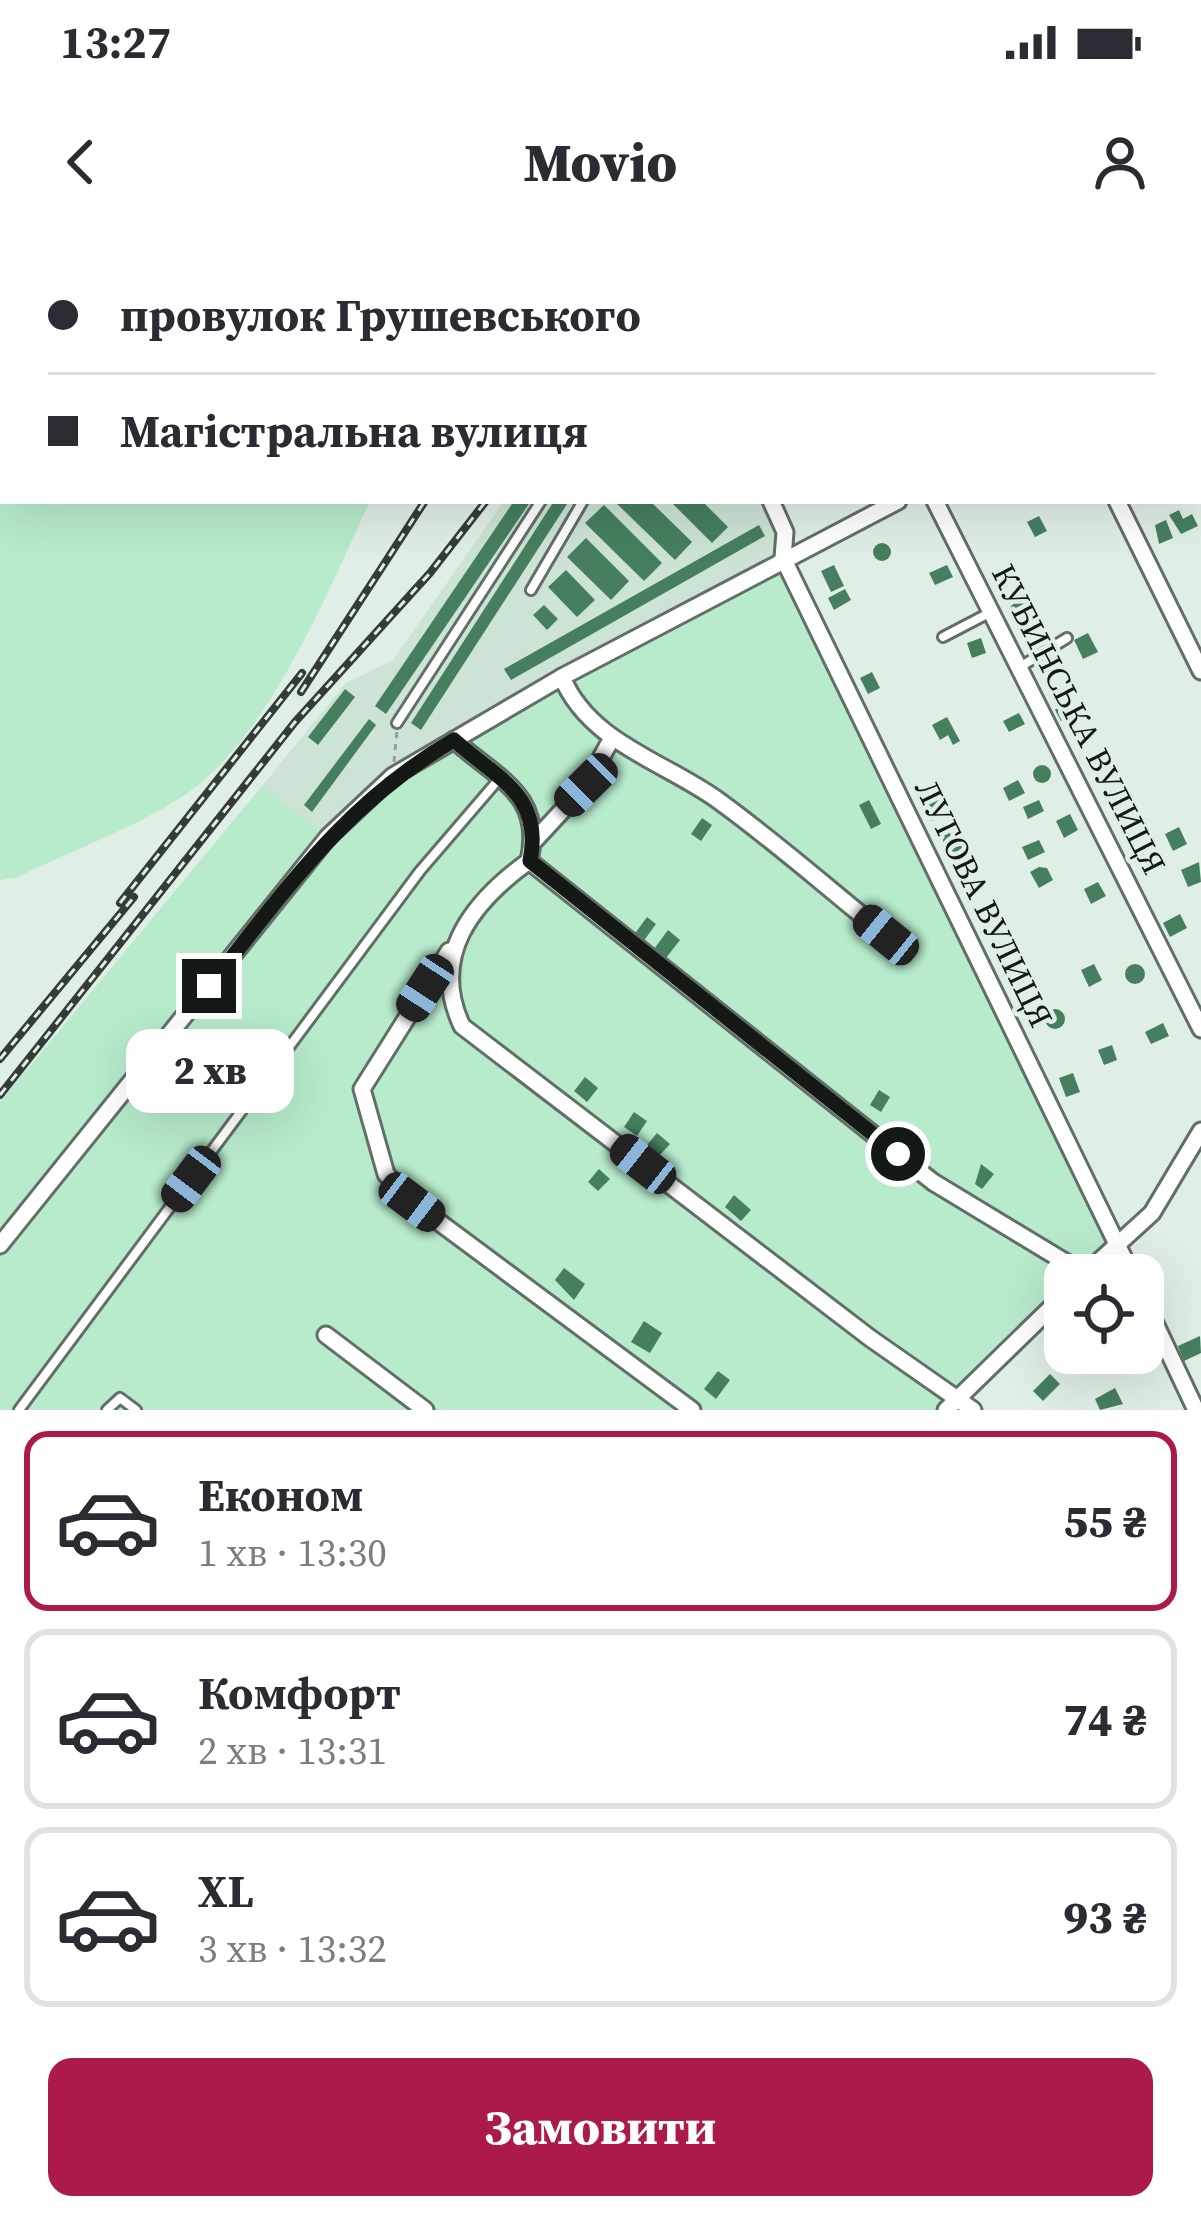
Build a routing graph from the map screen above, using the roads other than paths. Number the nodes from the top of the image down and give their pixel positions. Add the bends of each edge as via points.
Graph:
1 (540, 504) edge
2 (581, 504) edge
3 (773, 504) edge
4 (892, 504) edge
5 (936, 504) edge
6 (1118, 504) edge
7 (783, 558) junction
8 (531, 590) dead end
9 (992, 611) junction
10 (943, 637) dead end
11 (1067, 638) dead end
12 (1020, 667) junction
13 (1201, 671) edge
14 (562, 677) junction
15 (397, 723) road end
16 (612, 738) junction
17 (454, 740) junction
18 (499, 779) junction
19 (533, 842) junction
20 (530, 861) junction
21 (886, 935) dead end
22 (456, 939) junction
23 (1201, 1029) edge
24 (1201, 1131) edge
25 (0, 1245) edge
26 (1118, 1245) junction
27 (1051, 1254) edge
28 (1107, 1254) edge
29 (1122, 1254) edge
30 (1044, 1314) edge
31 (326, 1335) dead end
32 (1164, 1342) edge
33 (952, 1404) edge
34 (19, 1410) edge
35 (107, 1410) edge
36 (136, 1410) edge
37 (424, 1410) edge
38 (692, 1410) edge
39 (973, 1410) edge
40 (1196, 1410) edge

1 - 15 lane
2 - 8 lane
3 - 7 street, ЛУГОВА ВУЛИЦЯ via 785,532
4 - 7 street
5 - 9 street, КУБИНСЬКА ВУЛИЦЯ
6 - 13 street
7 - 14 street
7 - 26 street, ЛУГОВА ВУЛИЦЯ
9 - 10 lane
9 - 12 street, КУБИНСЬКА ВУЛИЦЯ
11 - 12 lane
12 - 23 street, КУБИНСЬКА ВУЛИЦЯ
14 - 16 street via 571,700
14 - 17 street
16 - 19 street via 586,785
16 - 21 street via 716,799
17 - 18 street
17 - 25 street via 393,776 328,837
18 - 19 street via 532,814
18 - 34 lane via 420,871
19 - 20 street
20 - 22 street via 497,884
20 - 27 street via 933,1182
22 - 33 street via 448,982 462,1026
22 - 38 street via 362,1089 386,1174 412,1202
24 - 26 street via 1152,1213
26 - 28 street
26 - 29 street, ЛУГОВА ВУЛИЦЯ
30 - 33 street
31 - 37 street
32 - 40 street
33 - 39 street
35 - 36 lane via 120,1398

